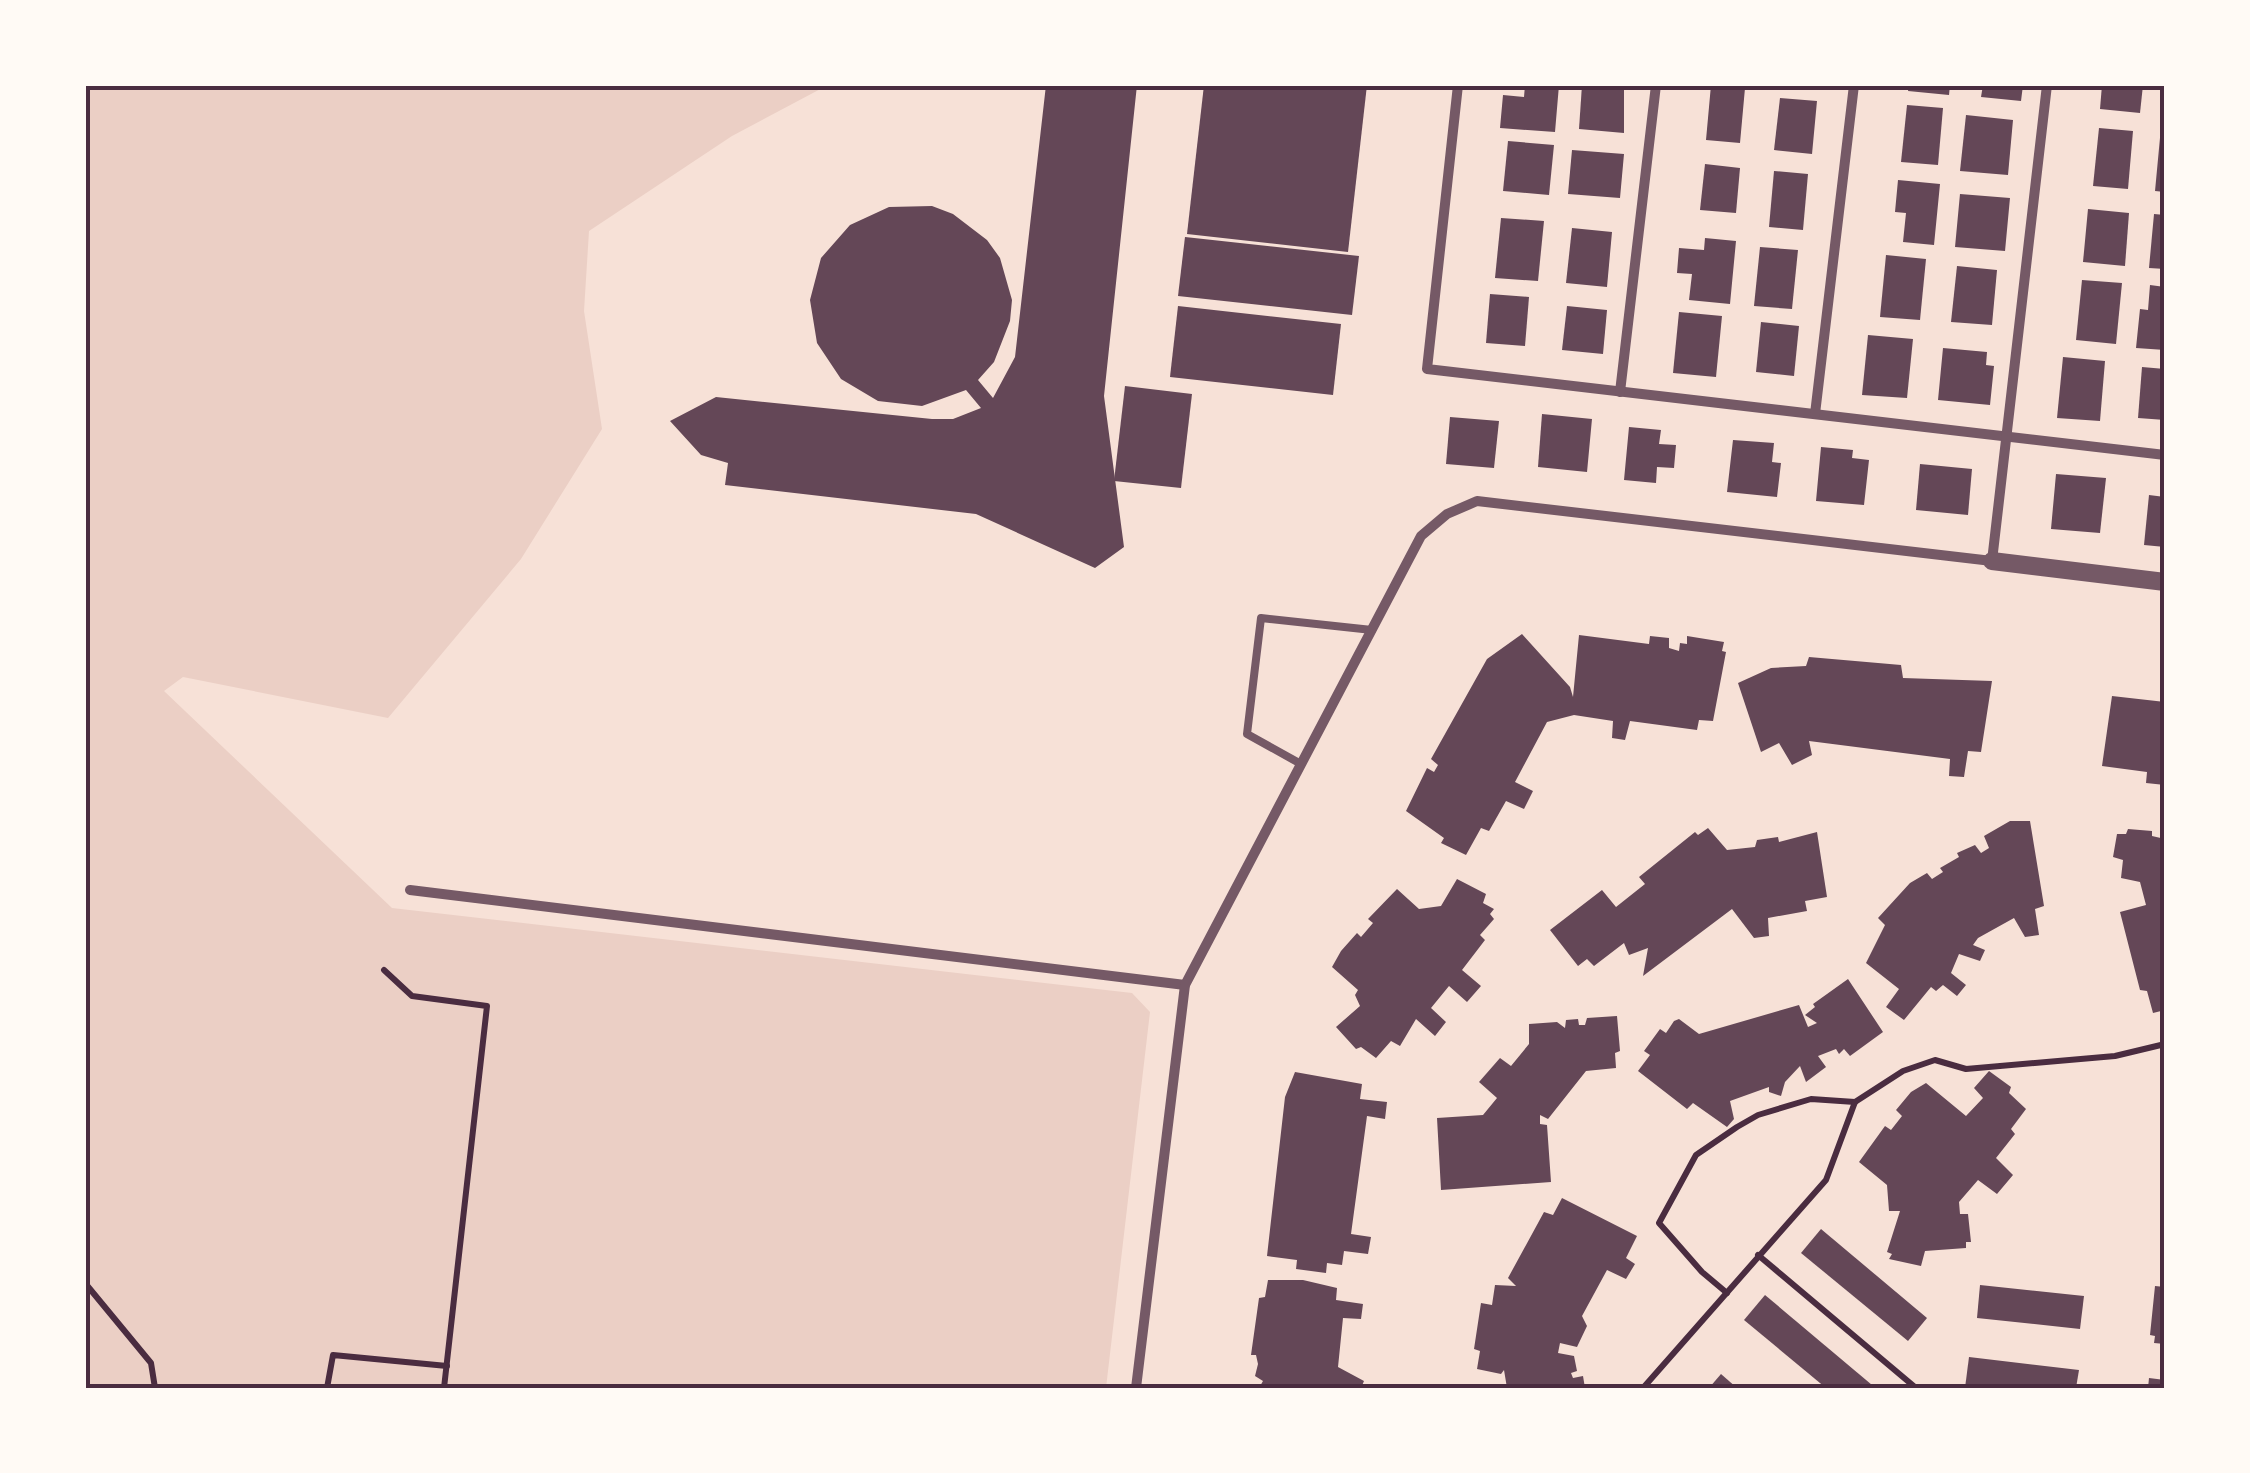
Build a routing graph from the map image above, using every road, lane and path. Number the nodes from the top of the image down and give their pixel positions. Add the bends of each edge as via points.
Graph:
1 (1458, 85) edge
2 (1656, 85) edge
3 (1854, 85) edge
4 (2047, 85) edge
5 (1620, 392) junction
6 (1815, 414) junction
7 (2007, 436) junction
8 (2165, 455) edge
9 (1992, 561) junction
10 (2165, 582) edge
11 (1372, 630) junction
12 (1301, 764) junction
13 (410, 890) dead end
14 (384, 970) dead end
15 (1185, 984) junction
16 (2165, 1044) edge
17 (1854, 1102) junction
18 (1758, 1255) junction
19 (85, 1283) edge
20 (1727, 1293) junction
21 (447, 1366) junction
22 (155, 1388) edge
23 (327, 1388) edge
24 (444, 1388) edge
25 (1136, 1388) edge
26 (1642, 1388) edge
27 (1916, 1388) edge

1 - 5 street via 1427,369
2 - 5 street
3 - 6 street
4 - 7 street
5 - 6 street
6 - 7 street
7 - 8 street
7 - 9 street
9 - 10 street
9 - 11 street via 1477,501 1446,514 1421,536
11 - 12 street
11 - 12 lane via 1261,618 1247,734
12 - 15 street
13 - 15 street
14 - 21 path via 412,996 488,1006
15 - 25 street
16 - 17 path via 2115,1056 1966,1070 1935,1060
17 - 18 path via 1826,1180
17 - 20 path via 1811,1099 1758,1115 1696,1155 1659,1223
18 - 20 path
18 - 27 path
19 - 22 path via 151,1363
20 - 26 path
21 - 23 path via 333,1355
21 - 24 path

